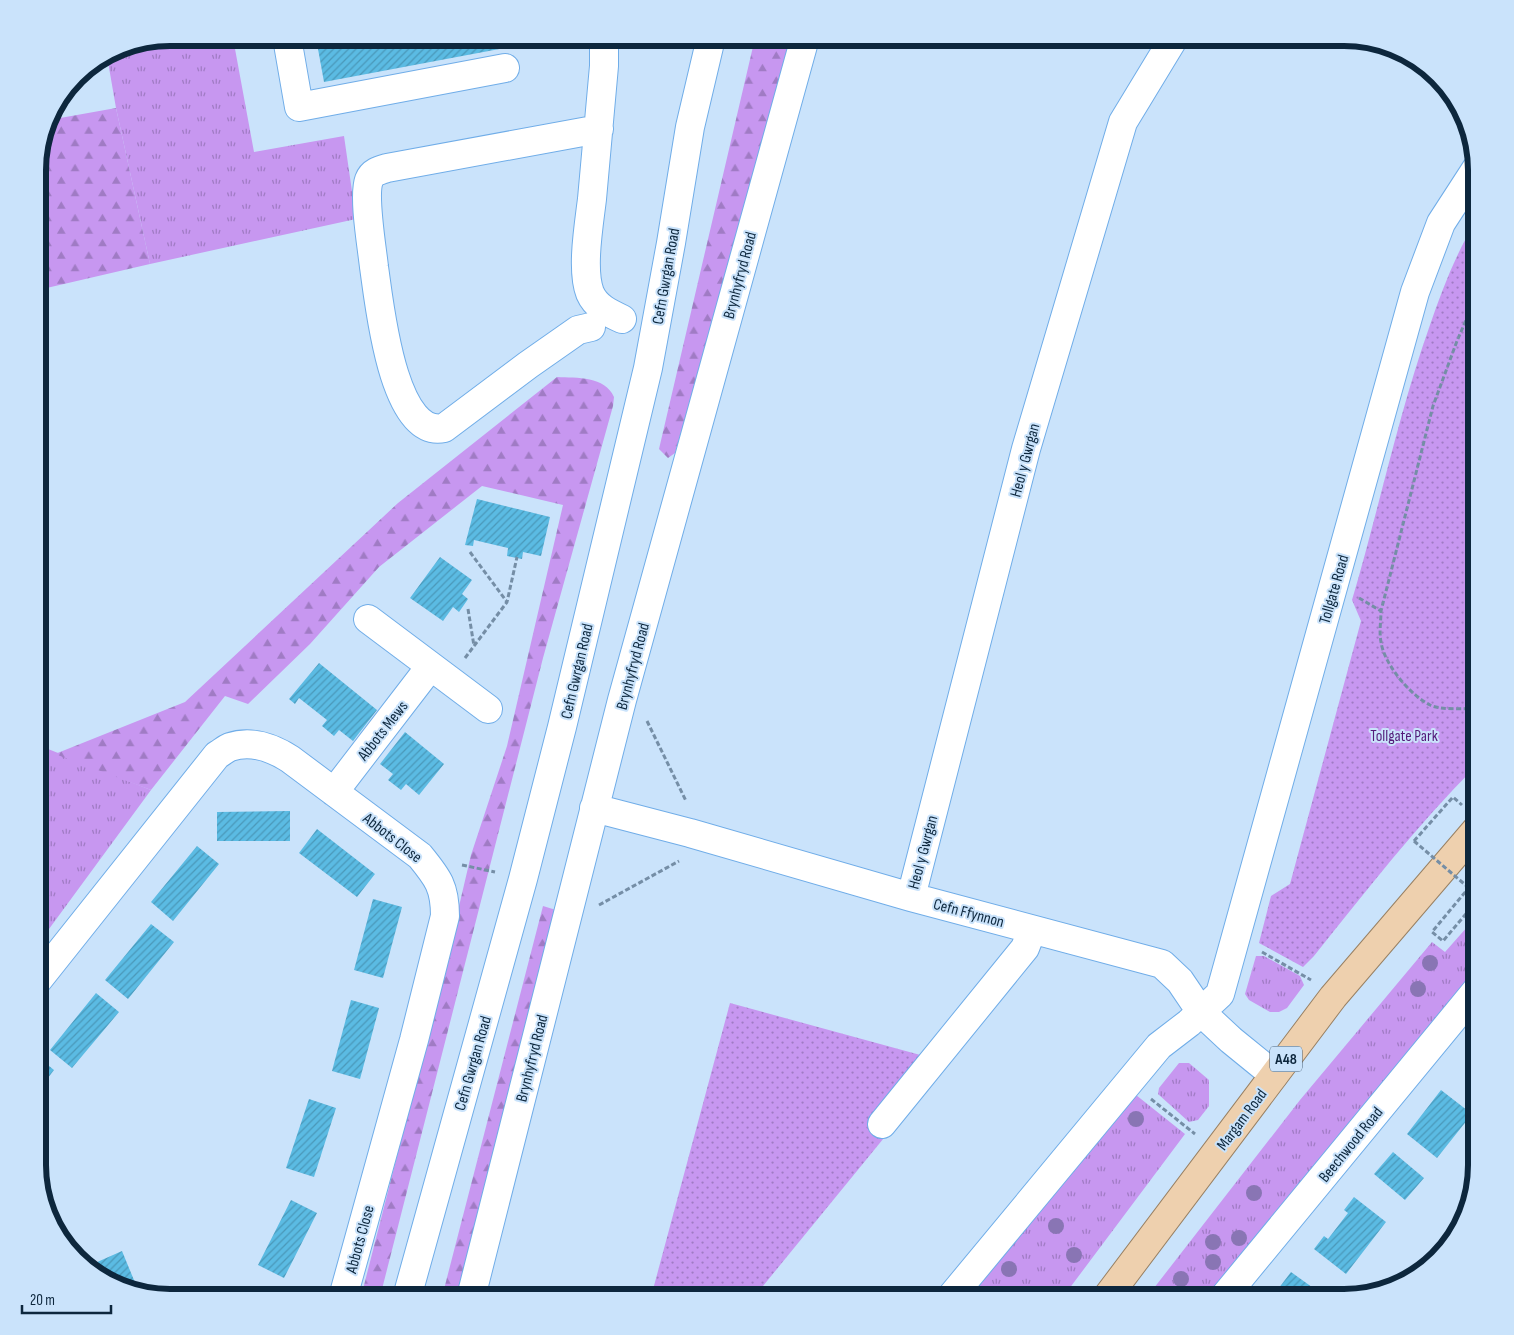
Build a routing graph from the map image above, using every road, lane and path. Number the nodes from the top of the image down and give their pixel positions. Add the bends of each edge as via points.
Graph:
1 (288, 46) edge
2 (604, 46) edge
3 (709, 46) edge
4 (803, 46) edge
5 (1169, 46) edge
6 (505, 68) dead end
7 (598, 129) junction
8 (1467, 183) edge
9 (1467, 317) edge
10 (622, 318) dead end
11 (591, 327) dead end
12 (470, 552) dead end
13 (517, 557) dead end
14 (1360, 598) dead end
15 (507, 602) junction
16 (468, 609) dead end
17 (1381, 611) junction
18 (368, 619) dead end
19 (474, 647) junction
20 (439, 673) junction
21 (1468, 709) edge
22 (488, 710) dead end
23 (334, 792) junction
24 (1454, 796) dead end
25 (594, 808) junction
26 (1468, 840) edge
27 (1468, 887) edge
28 (1468, 889) edge
29 (910, 897) junction
30 (1468, 912) edge
31 (1032, 930) junction
32 (1234, 943) junction
33 (47, 969) edge
34 (1333, 997) junction
35 (1468, 1000) edge
36 (1201, 1012) junction
37 (1274, 1075) junction
38 (1130, 1082) junction
39 (882, 1124) dead end
40 (1217, 1152) junction
41 (345, 1289) edge
42 (410, 1289) edge
43 (473, 1289) edge
44 (958, 1289) edge
45 (1114, 1289) edge
46 (1231, 1289) edge

1 - 6 street via 299,107
2 - 7 street
3 - 42 street, Cefn Gwrgan Road via 690,127 648,368 565,717 524,879
4 - 25 street, Brynhyfryd Road
5 - 29 street, Heol y Gwrgan via 1123,122 1026,449
7 - 10 street via 588,239 588,285 595,302 603,310
7 - 11 street via 380,170 372,175 368,186 372,250 383,330 394,374 404,397 425,425 444,428 578,330
8 - 32 street, Tollgate Road via 1441,224 1415,292
9 - 17 path via 1433,406
12 - 15 path
13 - 15 path
14 - 17 path
15 - 19 path
16 - 19 path
17 - 21 path via 1381,642 1387,663 1409,688 1431,706
18 - 20 street
19 - 20 path
20 - 22 street
20 - 23 street, Abbots Mews
23 - 33 street, Abbots Close via 275,749 242,745 229,747 217,755
23 - 41 street, Abbots Close via 420,856 436,876 445,898 445,916 414,1040
24 - 27 path, bridge via 1414,841
25 - 29 street, Cefn Ffynnon
25 - 43 street, Brynhyfryd Road
26 - 34 main road, Margam Road / A48
28 - 30 path via 1432,932 1443,941
29 - 31 street, Cefn Ffynnon
31 - 36 street, Cefn Ffynnon via 1162,964 1180,981
31 - 39 street via 1026,948
32 - 34 path via 1258,949 1306,975
32 - 36 street, Tollgate Road via 1220,994
34 - 37 main road, Margam Road / A48
35 - 46 street, Beechwood Road
36 - 37 street, Cefn Ffynnon
36 - 38 street via 1159,1046
37 - 40 main road, Margam Road / A48
38 - 40 path
38 - 44 street
40 - 45 main road, Margam Road / A48

